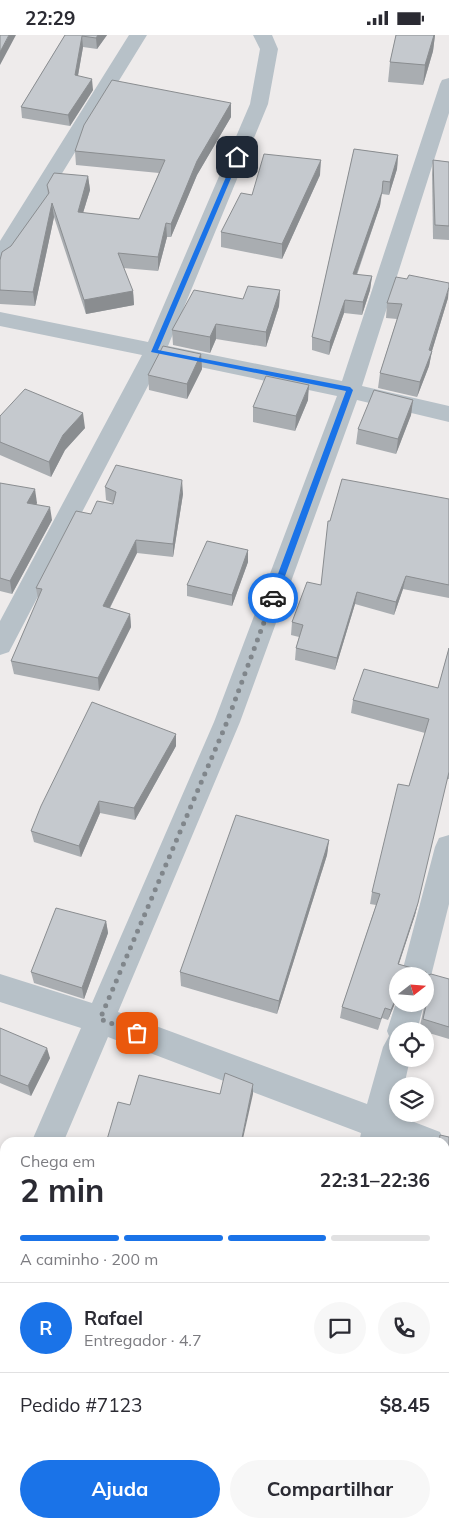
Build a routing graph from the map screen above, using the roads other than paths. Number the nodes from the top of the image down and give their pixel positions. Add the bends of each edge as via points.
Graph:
1 (138, 35) edge
2 (262, 35) edge
3 (449, 84) edge
4 (0, 258) edge
5 (0, 319) edge
6 (154, 352) junction
7 (350, 390) junction
8 (449, 414) edge
9 (0, 645) edge
10 (449, 847) edge
11 (418, 967) edge
12 (0, 988) edge
13 (100, 1019) junction
14 (393, 1067) edge
15 (376, 1133) edge
16 (50, 1137) edge
17 (398, 1137) edge

1 - 4 street
2 - 6 street via 269,49 259,104
3 - 7 street
5 - 6 street
6 - 7 street
6 - 9 street
7 - 8 street
7 - 13 street via 227,722
10 - 11 street
12 - 13 street
13 - 15 street
13 - 16 street
14 - 15 street
15 - 17 street

